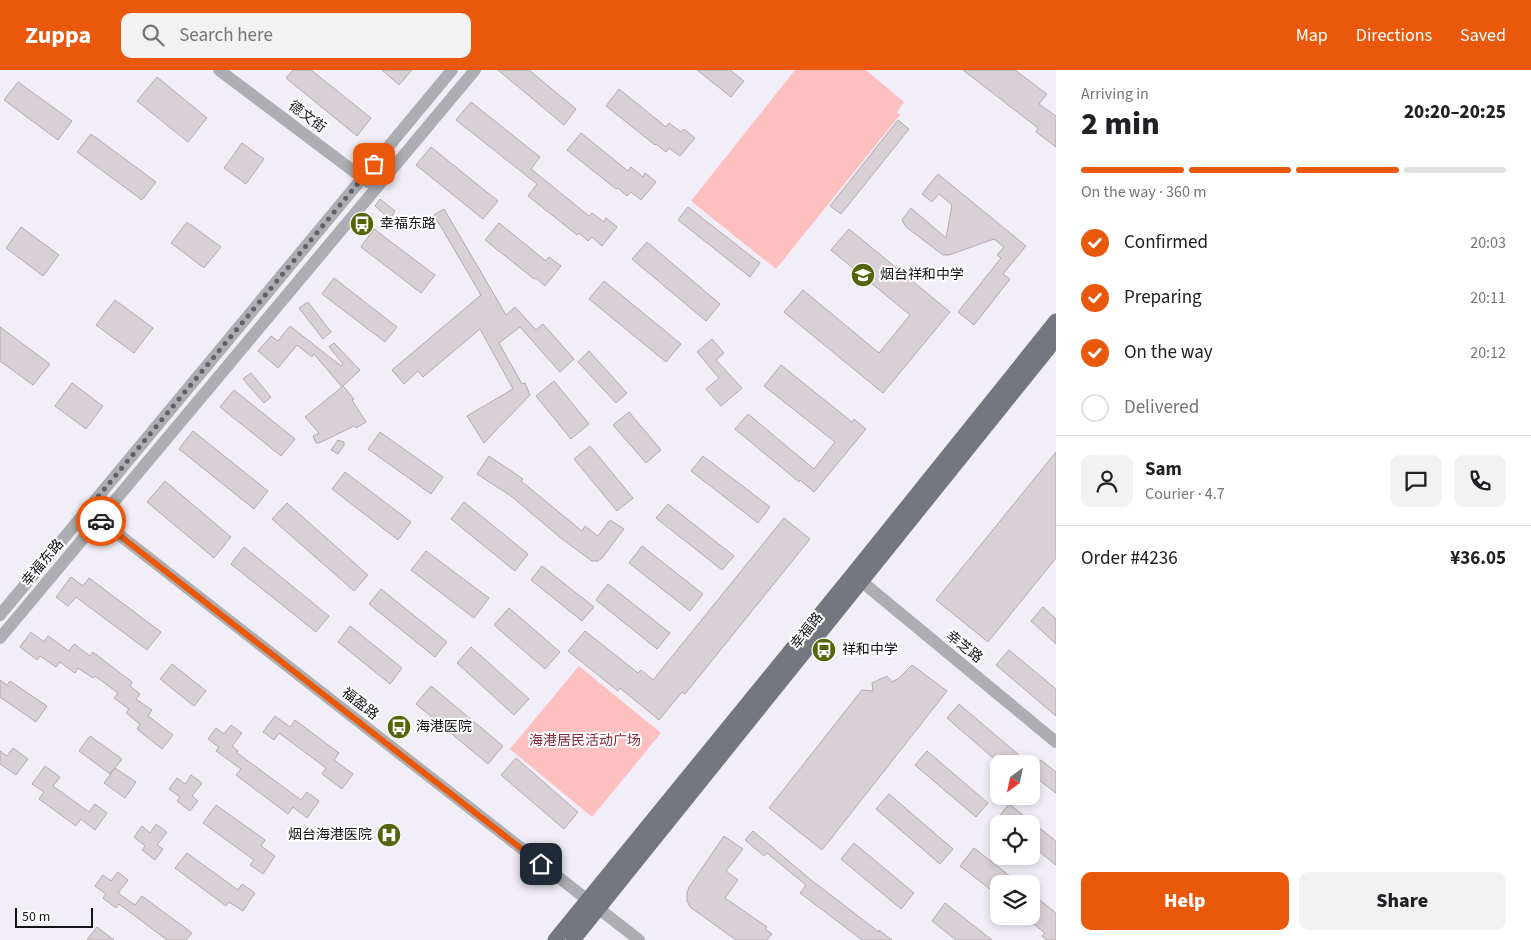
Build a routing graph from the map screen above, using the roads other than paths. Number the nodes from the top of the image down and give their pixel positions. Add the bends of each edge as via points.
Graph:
1 (220, 70) edge
2 (452, 70) edge
3 (475, 70) edge
4 (362, 178) junction
5 (376, 189) junction
6 (1056, 321) edge
7 (1056, 339) edge
8 (87, 510) junction
9 (100, 520) junction
10 (857, 578) junction
11 (0, 615) edge
12 (0, 638) edge
13 (1056, 742) edge
14 (593, 905) junction
15 (556, 940) edge
16 (573, 940) edge
17 (639, 940) edge

1 - 4 street, 德文街
2 - 4 street, 幸福东路
3 - 5 street, 幸福东路
4 - 5 street, 德文街
4 - 8 street, 幸福东路
5 - 9 street, 幸福东路
6 - 10 main road, 幸福路
7 - 10 main road, 幸福路
8 - 9 street, 福盈路
8 - 11 street, 幸福东路
9 - 12 street, 幸福东路
9 - 14 street, 福盈路
10 - 13 street, 幸芝路
10 - 14 main road, 幸福路
14 - 15 main road, 幸福路
14 - 16 main road, 幸福路
14 - 17 street, 福盈路

